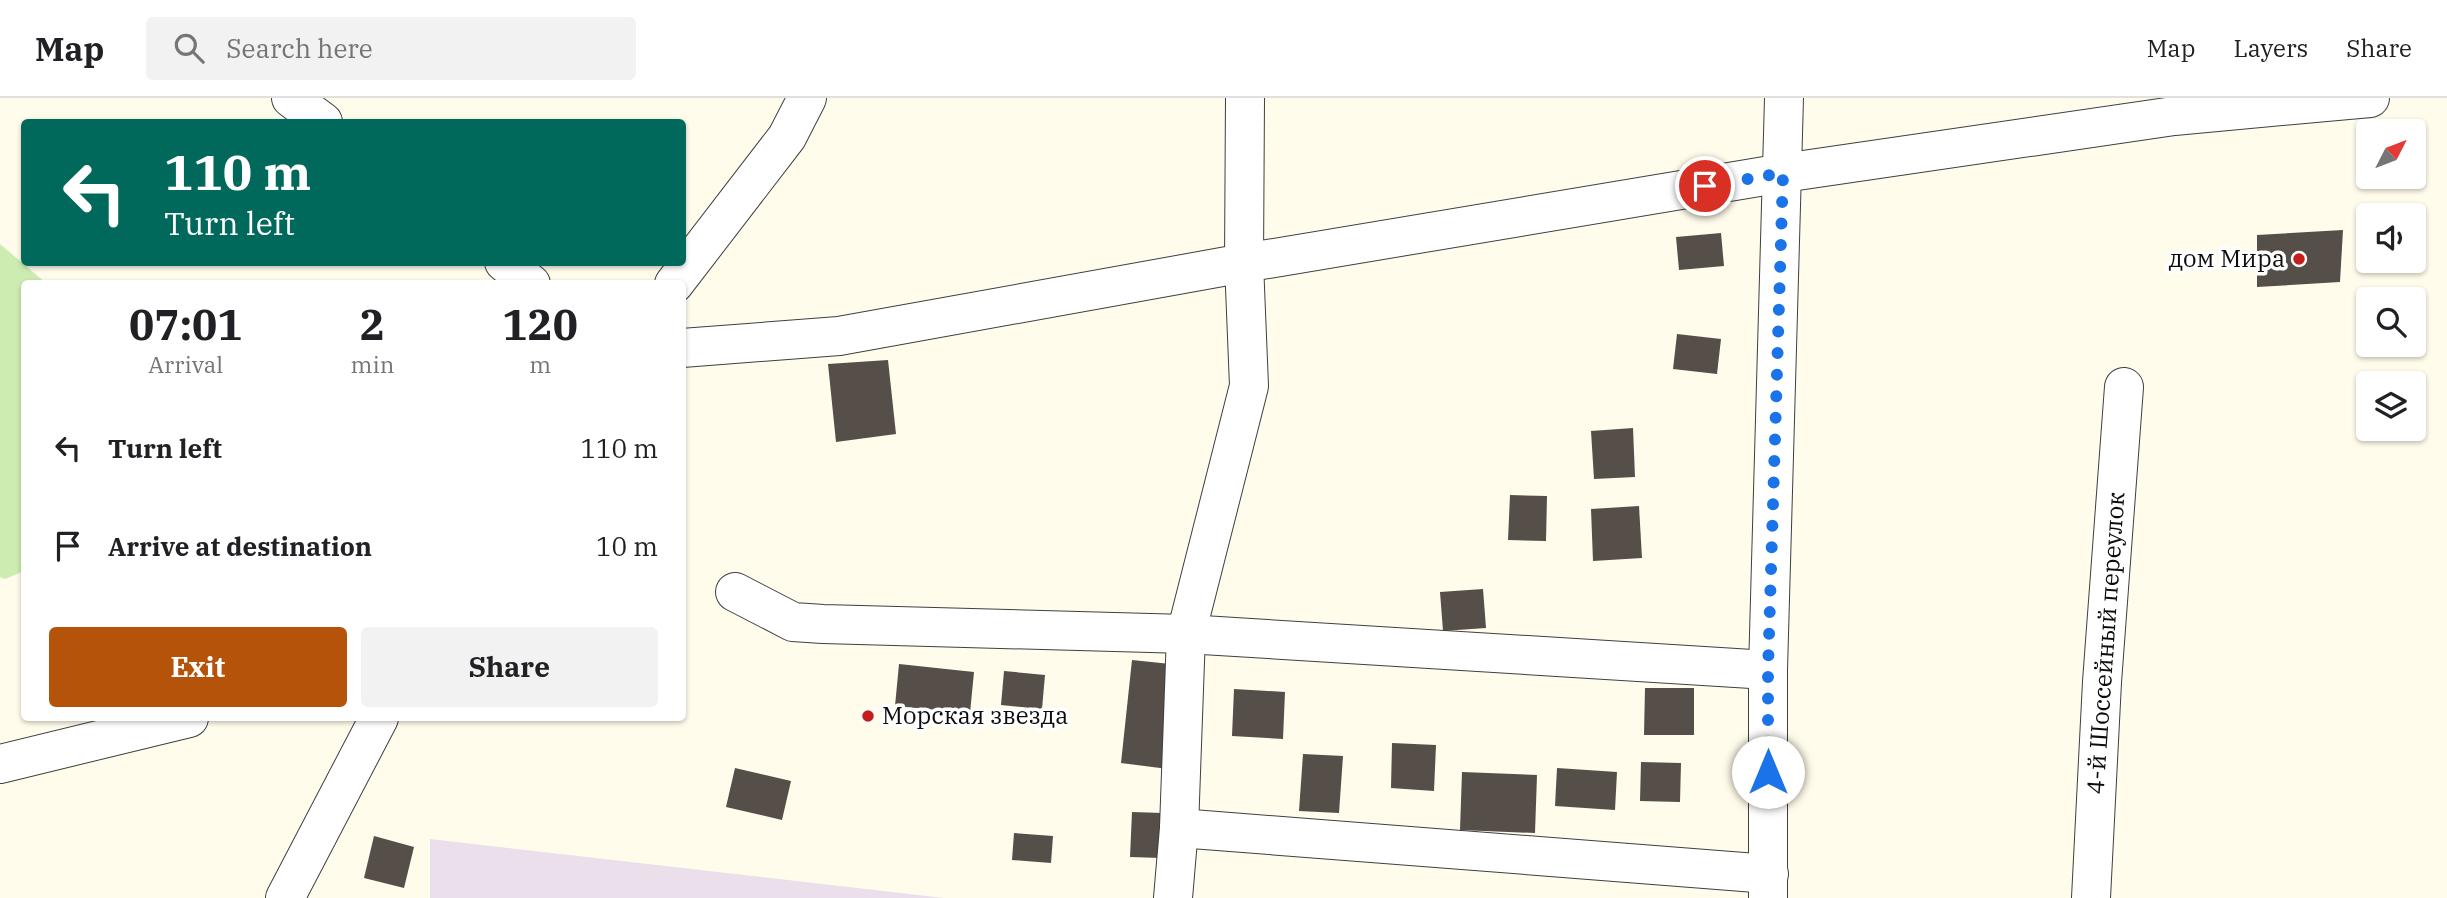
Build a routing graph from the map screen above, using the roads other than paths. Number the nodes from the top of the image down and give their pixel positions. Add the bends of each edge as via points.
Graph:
1 (291, 98) edge
2 (807, 98) edge
3 (1245, 98) edge
4 (1784, 98) edge
5 (2370, 98) edge
6 (2175, 107) edge
7 (319, 119) edge
8 (1783, 173) junction
9 (1244, 263) junction
10 (509, 266) edge
11 (526, 280) edge
12 (677, 280) edge
13 (686, 348) edge
14 (2124, 387) dead end
15 (735, 592) dead end
16 (1186, 634) junction
17 (1768, 670) junction
18 (177, 721) edge
19 (376, 721) edge
20 (0, 764) edge
21 (1179, 828) junction
22 (1769, 886) edge
23 (285, 898) edge
24 (1173, 898) edge
25 (2091, 898) edge

1 - 7 street
2 - 12 street via 787,137
3 - 9 street
4 - 8 street
5 - 6 street
6 - 8 street
8 - 9 street
8 - 17 street
9 - 13 street via 839,336
9 - 16 street via 1249,386
10 - 11 street
14 - 25 street, 4-й Шоссейный переулок
15 - 16 street via 793,622 813,624
16 - 17 street
16 - 21 street
17 - 22 street
18 - 20 street
19 - 23 street
21 - 22 street
21 - 24 street

